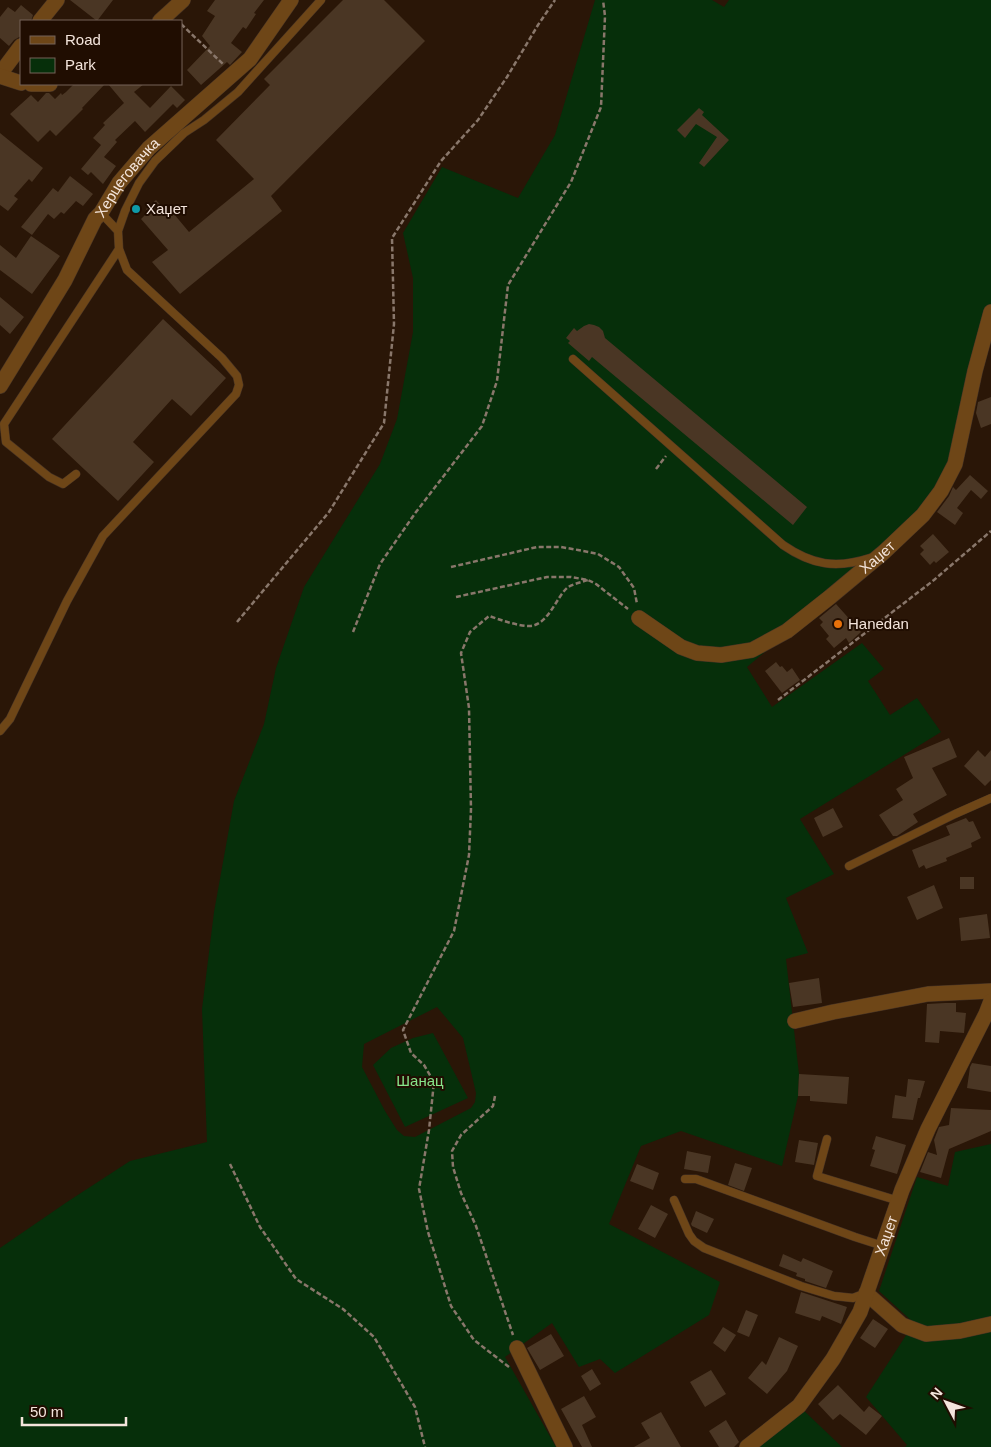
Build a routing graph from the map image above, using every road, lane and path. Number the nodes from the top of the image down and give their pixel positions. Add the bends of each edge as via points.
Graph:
1 (57, 0) edge
2 (183, 0) edge
3 (291, 0) edge
4 (321, 0) edge
5 (555, 0) edge
6 (603, 0) edge
7 (41, 20) edge
8 (161, 20) edge
9 (182, 25) edge
10 (20, 47) edge
11 (233, 74) junction
12 (0, 75) edge
13 (20, 83) edge
14 (101, 213) junction
15 (118, 232) junction
16 (118, 249) junction
17 (991, 312) edge
18 (573, 359) dead end
19 (0, 386) edge
20 (669, 453) dead end
21 (656, 468) dead end
22 (76, 474) dead end
23 (991, 531) edge
24 (884, 552) junction
25 (451, 567) dead end
26 (588, 580) junction
27 (456, 596) dead end
28 (639, 618) junction
29 (237, 622) dead end
30 (353, 632) dead end
31 (778, 700) dead end
32 (0, 731) edge
33 (991, 798) edge
34 (848, 866) dead end
35 (991, 991) edge
36 (991, 1001) edge
37 (794, 1021) dead end
38 (495, 1096) dead end
39 (827, 1139) dead end
40 (230, 1164) dead end
41 (685, 1179) dead end
42 (674, 1200) dead end
43 (899, 1200) junction
44 (883, 1246) junction
45 (866, 1293) junction
46 (991, 1324) edge
47 (517, 1348) joint
48 (513, 1370) dead end
49 (425, 1447) edge
50 (564, 1447) edge
51 (747, 1447) edge

1 - 7 street
2 - 8 street
3 - 11 street, Херцеговачка via 250,59
4 - 15 lane via 238,92 155,161 139,183
5 - 29 path via 478,120 441,161 392,238 394,324 384,423 329,512
6 - 30 path via 601,107 571,182 508,285 497,381 482,426 380,564
9 - 11 path
10 - 12 street
11 - 14 street, Херцеговачка via 149,148 119,183
12 - 13 street
14 - 15 lane
14 - 19 street, Херцеговачка via 65,280
15 - 16 lane
16 - 22 lane via 4,424 6,442 49,477 63,484
16 - 32 lane via 127,270 222,358 237,376 239,385 236,394 103,536 67,601 10,719
17 - 24 street, Хаџет via 955,464 924,515
18 - 24 lane via 795,554 811,561 836,564 864,560
20 - 21 path
23 - 31 path via 934,580
24 - 28 street, Хаџет via 787,631 752,650 721,655 697,653 682,647
25 - 28 path via 537,547 561,547 598,554 619,567 634,588
26 - 27 path via 547,577
26 - 28 path
26 - 48 path via 568,586 543,620 532,626 489,616 470,632 461,653 468,708 469,855 454,931 402,1030 411,1053 424,1065 434,1082 419,1189 428,1232 451,1306 474,1340
33 - 34 lane
35 - 37 street via 928,994
36 - 43 street, Хаџет via 928,1129
38 - 47 path via 493,1106 462,1134 452,1150 453,1167
39 - 43 lane via 816,1176
40 - 49 path via 260,1227 296,1279 343,1309 374,1337 415,1407
41 - 44 lane via 696,1179
42 - 45 lane via 689,1234 704,1248 834,1296 853,1298
43 - 44 street, Хаџет
44 - 45 street, Хаџет
45 - 46 street via 902,1325 926,1334
45 - 51 street, Хаџет via 860,1312 833,1360 799,1406
47 - 50 street

